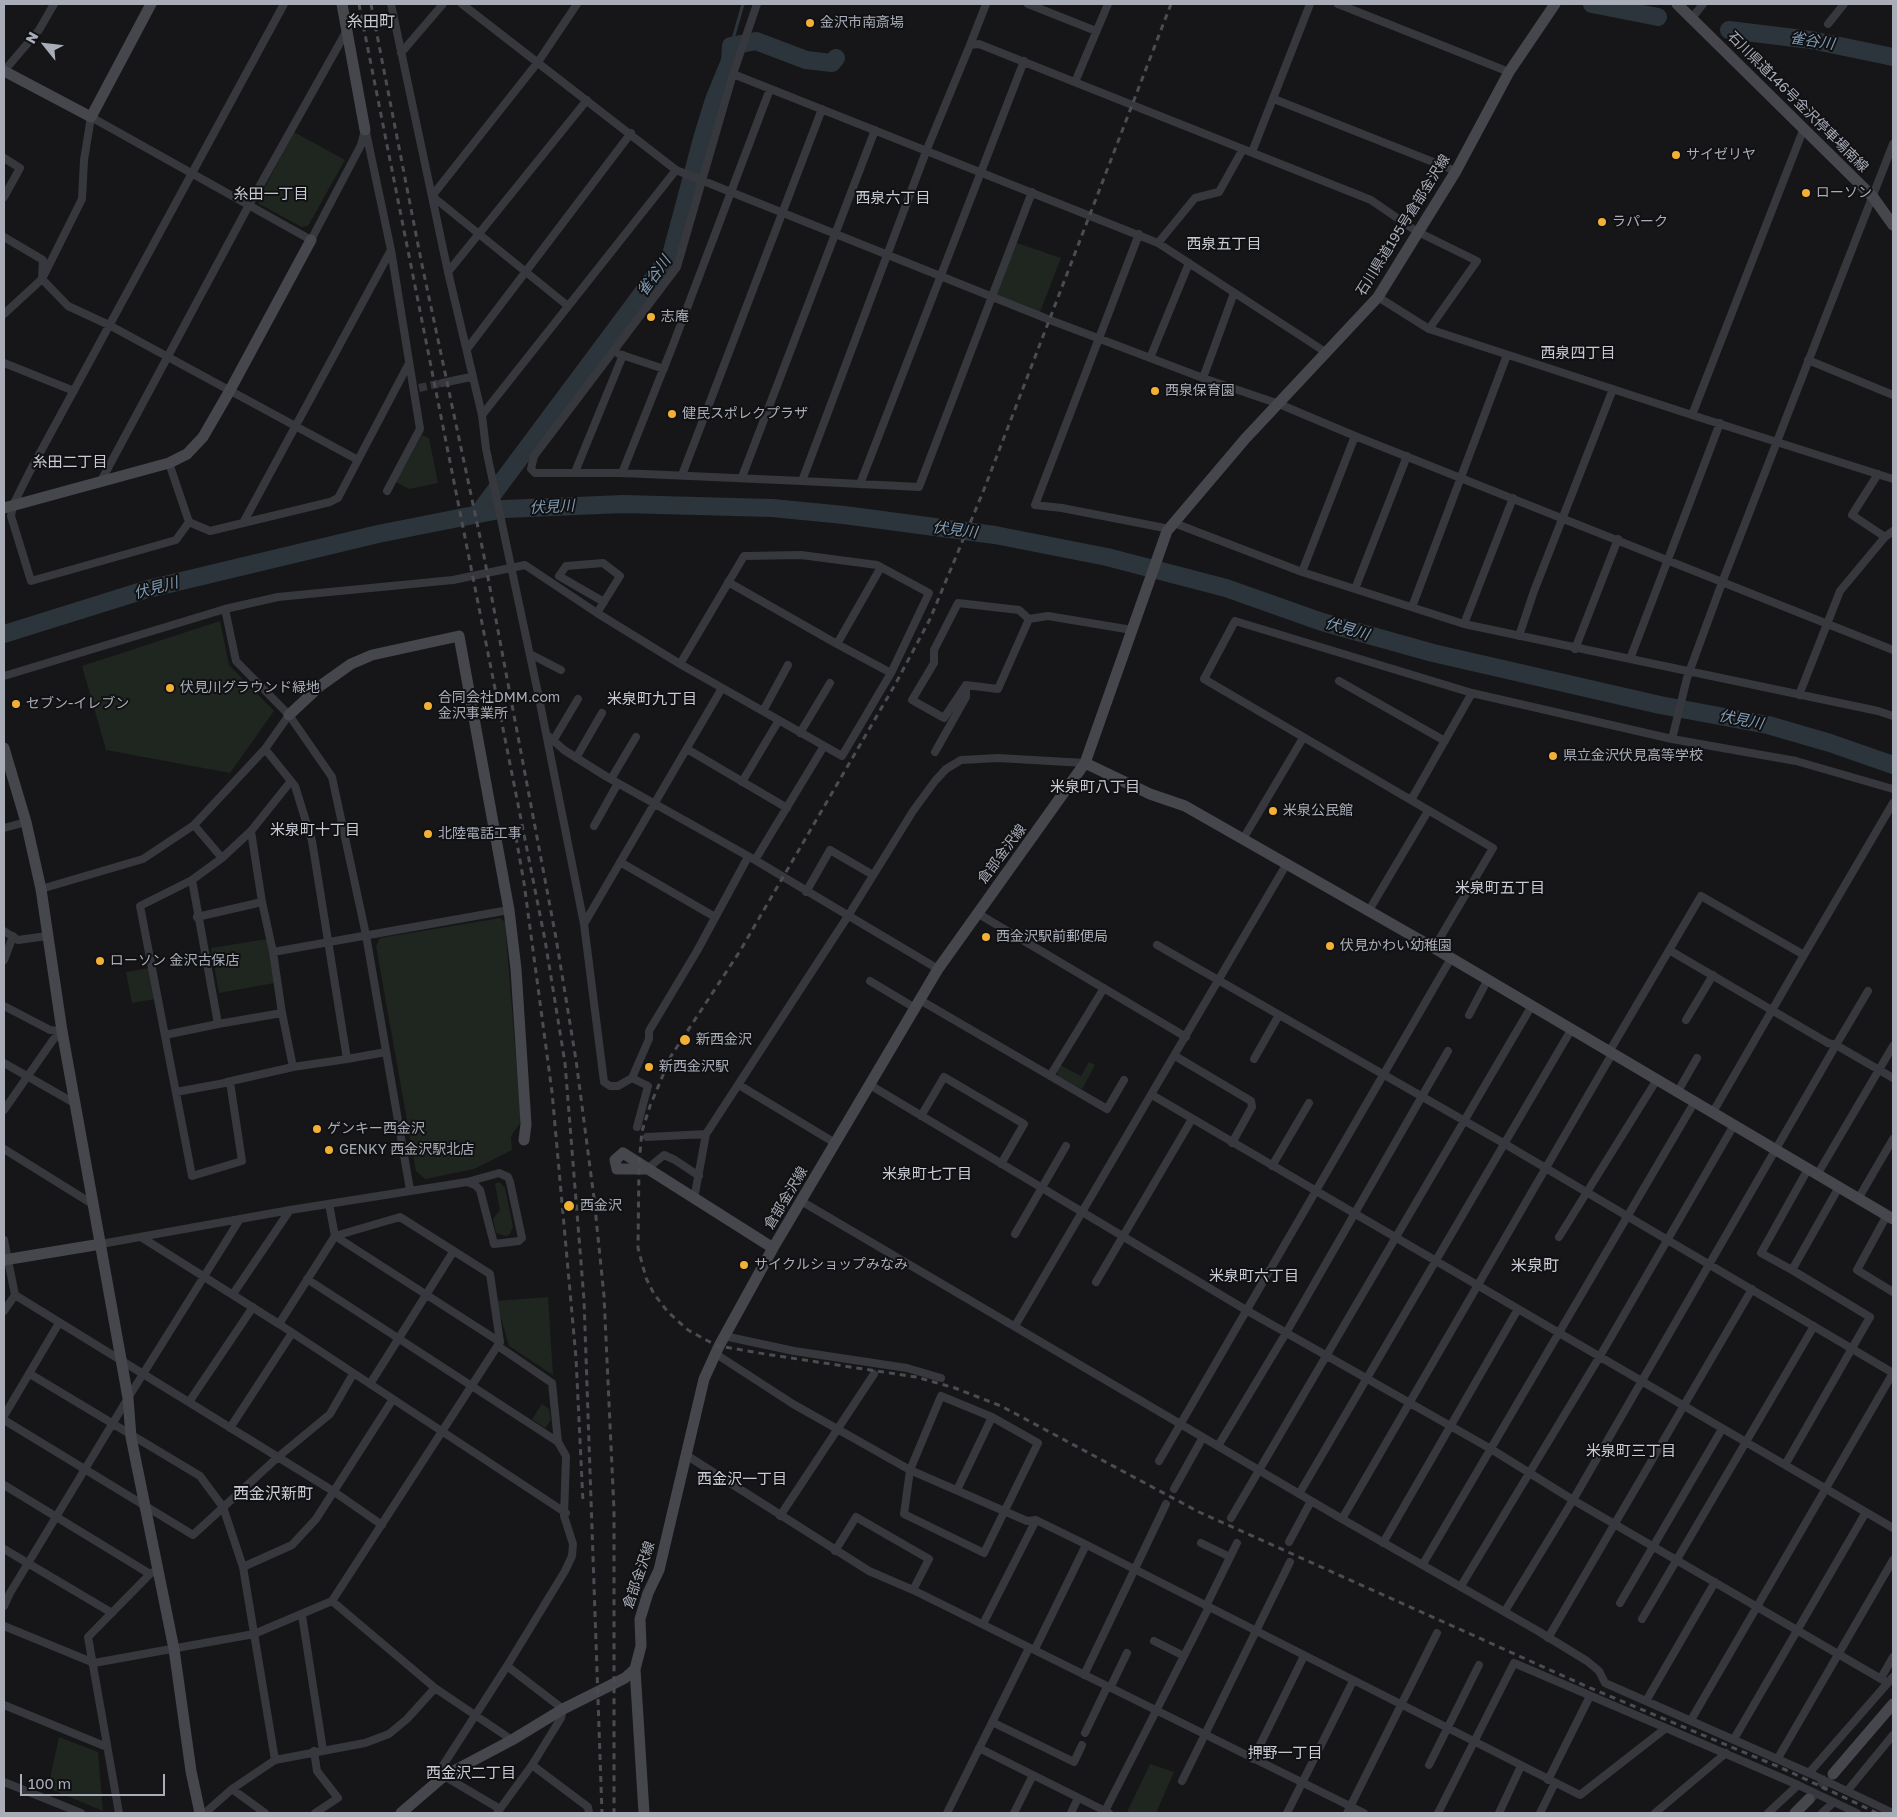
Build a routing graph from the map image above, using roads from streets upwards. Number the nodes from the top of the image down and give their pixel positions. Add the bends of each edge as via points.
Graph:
1 (54, 4) edge
2 (151, 4) edge
3 (284, 4) edge
4 (342, 4) edge
5 (391, 4) edge
6 (442, 4) edge
7 (462, 4) edge
8 (577, 4) edge
9 (756, 4) edge
10 (986, 4) edge
11 (1028, 4) edge
12 (1108, 4) edge
13 (1310, 4) edge
14 (1338, 4) edge
15 (1677, 4) edge
16 (1703, 4) edge
17 (1844, 4) edge
18 (1554, 6) edge
19 (1692, 18) junction
20 (1828, 24) dead end
21 (346, 32) junction
22 (1096, 32) junction
23 (970, 45) junction
24 (401, 53) junction
25 (538, 62) junction
26 (1024, 62) junction
27 (4, 71) edge
28 (1509, 72) junction
29 (733, 74) junction
30 (1075, 82) junction
31 (770, 89) junction
32 (1274, 99) junction
33 (587, 100) junction
34 (822, 109) junction
35 (91, 117) junction
36 (1804, 128) junction
37 (365, 130) junction
38 (875, 130) junction
39 (631, 133) junction
40 (1893, 144) edge
41 (927, 149) junction
42 (1244, 149) junction
43 (1252, 152) junction
44 (4, 158) edge
45 (676, 170) junction
46 (980, 171) junction
47 (1456, 171) junction
48 (190, 173) junction
49 (700, 181) junction
50 (731, 192) junction
51 (1032, 192) junction
52 (432, 196) junction
53 (4, 197) edge
54 (1872, 197) junction
55 (249, 205) junction
56 (782, 211) junction
57 (1893, 225) edge
58 (1416, 231) junction
59 (836, 233) junction
60 (1139, 234) junction
61 (478, 235) junction
62 (4, 237) edge
63 (311, 240) junction
64 (1158, 243) junction
65 (391, 250) junction
66 (888, 254) junction
67 (1189, 263) junction
68 (448, 272) junction
69 (526, 272) junction
70 (940, 275) junction
71 (42, 279) junction
72 (1234, 293) junction
73 (992, 296) junction
74 (1378, 297) junction
75 (568, 306) junction
76 (4, 314) edge
77 (109, 325) junction
78 (1429, 329) junction
79 (1098, 338) junction
80 (467, 349) junction
81 (612, 352) junction
82 (1326, 353) junction
83 (623, 355) junction
84 (1508, 355) junction
85 (168, 358) junction
86 (1150, 358) junction
87 (1808, 360) junction
88 (4, 363) edge
89 (408, 365) junction
90 (664, 369) junction
91 (472, 377) junction
92 (1203, 378) junction
93 (442, 383) tunnel mouth
94 (1613, 389) junction
95 (74, 391) junction
96 (229, 392) junction
97 (1893, 395) edge
98 (1280, 404) junction
99 (482, 415) junction
100 (1692, 415) junction
101 (1720, 423) junction
102 (295, 427) junction
103 (1355, 436) junction
104 (1776, 440) junction
105 (1407, 456) junction
106 (358, 460) junction
107 (169, 462) junction
108 (575, 472) junction
109 (622, 472) junction
110 (1878, 474) junction
111 (682, 475) junction
112 (742, 477) junction
113 (1461, 478) junction
114 (1893, 479) edge
115 (101, 481) junction
116 (802, 482) junction
117 (860, 484) junction
118 (386, 491) dead end
119 (1513, 498) junction
120 (8, 506) edge
121 (1562, 517) junction
122 (189, 522) junction
123 (243, 523) junction
124 (1170, 527) junction
125 (1893, 531) edge
126 (1885, 537) junction
127 (1618, 539) junction
128 (1668, 559) junction
129 (881, 567) junction
130 (1302, 572) junction
131 (1722, 580) junction
132 (728, 582) junction
133 (1355, 589) junction
134 (604, 602) junction
135 (1412, 607) junction
136 (225, 609) junction
137 (597, 613) junction
138 (1029, 620) junction
139 (1464, 624) junction
140 (1828, 624) junction
141 (1132, 630) junction
142 (1519, 636) junction
143 (836, 644) junction
144 (1575, 649) junction
145 (1893, 650) edge
146 (530, 654) junction
147 (1630, 659) junction
148 (680, 664) junction
149 (788, 666) dead end
150 (561, 670) dead end
151 (891, 673) junction
152 (1688, 675) junction
153 (4, 676) edge
154 (1339, 681) dead end
155 (830, 683) dead end
156 (966, 684) junction
157 (722, 688) junction
158 (1472, 693) junction
159 (1799, 695) junction
160 (578, 699) dead end
161 (763, 711) junction
162 (602, 713) dead end
163 (290, 715) junction
164 (1893, 716) edge
165 (779, 720) junction
166 (800, 733) junction
167 (547, 735) junction
168 (1673, 736) junction
169 (636, 737) dead end
170 (1303, 738) junction
171 (553, 741) junction
172 (1445, 741) junction
173 (824, 746) junction
174 (4, 748) edge
175 (265, 749) junction
176 (687, 749) junction
177 (935, 752) dead end
178 (576, 758) junction
179 (1085, 763) junction
180 (291, 781) junction
181 (615, 781) junction
182 (742, 782) junction
183 (1893, 789) edge
184 (1411, 800) junction
185 (1893, 803) edge
186 (656, 804) junction
187 (786, 808) junction
188 (1428, 811) junction
189 (26, 822) junction
190 (194, 825) junction
191 (594, 826) dead end
192 (4, 828) edge
193 (251, 831) junction
194 (1242, 839) junction
195 (222, 858) junction
196 (752, 858) junction
197 (620, 862) junction
198 (1286, 864) junction
199 (874, 875) junction
200 (192, 880) junction
201 (41, 889) junction
202 (806, 892) junction
203 (262, 902) junction
204 (509, 910) junction
205 (1368, 912) junction
206 (977, 913) junction
207 (716, 916) junction
208 (848, 916) junction
209 (197, 917) junction
210 (584, 924) junction
211 (4, 931) edge
212 (366, 934) junction
213 (13, 936) junction
214 (47, 936) junction
215 (329, 942) junction
216 (1157, 945) dead end
217 (1434, 948) junction
218 (1669, 950) junction
219 (273, 952) junction
220 (1804, 955) junction
221 (4, 960) edge
222 (1450, 960) junction
223 (938, 969) junction
224 (1713, 975) junction
225 (1219, 981) junction
226 (1487, 981) junction
227 (870, 982) dead end
228 (1104, 988) junction
229 (1868, 991) dead end
230 (918, 1004) junction
231 (4, 1006) edge
232 (1531, 1007) junction
233 (1773, 1010) junction
234 (282, 1013) junction
235 (1278, 1015) junction
236 (1469, 1015) dead end
237 (1686, 1020) dead end
238 (218, 1024) junction
239 (1571, 1030) junction
240 (62, 1031) junction
241 (165, 1035) junction
242 (1186, 1037) junction
243 (1836, 1045) junction
244 (1893, 1046) edge
245 (1448, 1051) dead end
246 (386, 1052) junction
247 (1611, 1053) junction
248 (1175, 1056) junction
249 (1697, 1058) dead end
250 (347, 1059) junction
251 (1254, 1059) dead end
252 (4, 1063) edge
253 (293, 1067) junction
254 (1879, 1069) junction
255 (1383, 1075) junction
256 (1050, 1076) junction
257 (28, 1077) junction
258 (632, 1078) junction
259 (1893, 1078) edge
260 (1124, 1080) dead end
261 (1656, 1081) junction
262 (227, 1082) junction
263 (739, 1085) junction
264 (870, 1085) junction
265 (176, 1092) junction
266 (1677, 1093) junction
267 (1152, 1096) junction
268 (1421, 1097) junction
269 (1309, 1103) dead end
270 (1694, 1103) junction
271 (76, 1104) junction
272 (4, 1110) edge
273 (1713, 1112) junction
274 (921, 1116) junction
275 (1192, 1119) junction
276 (1464, 1121) junction
277 (1734, 1125) junction
278 (637, 1127) dead end
279 (706, 1134) junction
280 (647, 1137) dead end
281 (524, 1140) dead end
282 (1893, 1140) edge
283 (836, 1143) junction
284 (1232, 1143) junction
285 (1505, 1144) junction
286 (1066, 1146) dead end
287 (4, 1149) edge
288 (1775, 1150) junction
289 (1001, 1164) junction
290 (1272, 1166) junction
291 (1546, 1168) junction
292 (647, 1169) joint
293 (1813, 1172) junction
294 (699, 1176) junction
295 (468, 1182) junction
296 (1839, 1187) junction
297 (1041, 1188) junction
298 (410, 1190) junction
299 (1316, 1190) junction
300 (1586, 1192) junction
301 (694, 1199) junction
302 (1858, 1199) junction
303 (801, 1201) junction
304 (329, 1204) junction
305 (94, 1205) junction
306 (290, 1210) junction
307 (1082, 1213) junction
308 (1354, 1214) junction
309 (1626, 1216) junction
310 (1890, 1217) edge
311 (240, 1219) junction
312 (1015, 1234) dead end
313 (335, 1236) junction
314 (141, 1237) junction
315 (1122, 1237) junction
316 (1559, 1237) dead end
317 (1395, 1238) junction
318 (4, 1240) edge
319 (1666, 1240) junction
320 (101, 1244) junction
321 (773, 1248) junction
322 (453, 1252) junction
323 (6, 1259) edge
324 (1436, 1261) junction
325 (1709, 1264) junction
326 (1792, 1270) junction
327 (204, 1276) junction
328 (307, 1279) junction
329 (1096, 1282) dead end
330 (1479, 1286) junction
331 (1752, 1289) junction
332 (1893, 1292) edge
333 (233, 1294) junction
334 (14, 1295) junction
335 (425, 1295) junction
336 (253, 1307) junction
337 (1518, 1309) junction
338 (1246, 1310) junction
339 (4, 1311) edge
340 (59, 1323) junction
341 (279, 1324) junction
342 (1015, 1326) junction
343 (1814, 1326) junction
344 (1286, 1333) junction
345 (1558, 1333) junction
346 (292, 1334) junction
347 (724, 1336) junction
348 (397, 1339) junction
349 (499, 1344) junction
350 (1853, 1349) junction
351 (716, 1354) junction
352 (1326, 1356) junction
353 (1600, 1356) junction
354 (120, 1360) junction
355 (30, 1374) junction
356 (353, 1374) junction
357 (874, 1374) dead end
358 (142, 1375) junction
359 (941, 1378) dead end
360 (1368, 1379) junction
361 (1642, 1382) junction
362 (370, 1384) junction
363 (472, 1386) junction
364 (128, 1398) junction
365 (393, 1399) junction
366 (189, 1402) junction
367 (1411, 1403) junction
368 (1682, 1406) junction
369 (992, 1417) junction
370 (4, 1418) edge
371 (1180, 1423) junction
372 (113, 1424) junction
373 (1448, 1427) junction
374 (230, 1428) junction
375 (836, 1429) junction
376 (1722, 1429) junction
377 (444, 1431) junction
378 (131, 1437) junction
379 (1203, 1437) junction
380 (558, 1442) junction
381 (1745, 1442) junction
382 (1218, 1446) junction
383 (1491, 1450) junction
384 (686, 1455) junction
385 (278, 1458) junction
386 (1159, 1461) dead end
387 (1785, 1465) junction
388 (85, 1470) junction
389 (910, 1470) junction
390 (1260, 1471) junction
391 (1530, 1474) junction
392 (4, 1485) edge
393 (1174, 1489) dead end
394 (1826, 1489) junction
395 (957, 1490) junction
396 (333, 1491) junction
397 (1299, 1494) junction
398 (1573, 1500) junction
399 (1312, 1501) junction
400 (1166, 1504) dead end
401 (147, 1507) junction
402 (223, 1507) junction
403 (1007, 1511) junction
404 (1866, 1512) junction
405 (566, 1513) junction
406 (780, 1516) junction
407 (56, 1517) junction
408 (1231, 1518) dead end
409 (1342, 1519) junction
410 (1036, 1520) junction
411 (1614, 1524) junction
412 (382, 1525) junction
413 (1893, 1528) edge
414 (1237, 1542) dead end
415 (1289, 1542) dead end
416 (1201, 1543) dead end
417 (1383, 1543) junction
418 (1086, 1545) junction
419 (1652, 1545) junction
420 (4, 1548) edge
421 (835, 1551) junction
422 (1230, 1557) junction
423 (1677, 1560) junction
424 (1893, 1560) edge
425 (1290, 1562) dead end
426 (27, 1564) junction
427 (1423, 1564) junction
428 (243, 1568) junction
429 (154, 1570) junction
430 (1135, 1570) junction
431 (1715, 1582) junction
432 (1461, 1586) junction
433 (913, 1590) junction
434 (332, 1601) junction
435 (1620, 1602) dead end
436 (4, 1606) edge
437 (1207, 1606) junction
438 (1758, 1607) junction
439 (1505, 1611) junction
440 (112, 1613) junction
441 (302, 1615) junction
442 (1642, 1619) dead end
443 (983, 1624) junction
444 (4, 1626) edge
445 (1798, 1630) junction
446 (1256, 1632) junction
447 (1437, 1633) dead end
448 (254, 1634) junction
449 (1548, 1638) junction
450 (1154, 1641) dead end
451 (174, 1649) junction
452 (1032, 1649) junction
453 (1127, 1653) dead end
454 (1838, 1654) junction
455 (1184, 1656) junction
456 (1304, 1656) junction
457 (1893, 1657) edge
458 (94, 1663) junction
459 (1478, 1665) dead end
460 (507, 1666) junction
461 (635, 1669) junction
462 (1084, 1675) junction
463 (1881, 1678) junction
464 (1891, 1680) edge
465 (1353, 1681) junction
466 (1108, 1687) junction
467 (435, 1688) junction
468 (1590, 1696) junction
469 (1646, 1701) junction
470 (1893, 1704) edge
471 (4, 1705) edge
472 (1401, 1705) junction
473 (563, 1709) junction
474 (1156, 1712) junction
475 (475, 1715) junction
476 (1692, 1720) junction
477 (992, 1722) junction
478 (1446, 1728) junction
479 (1666, 1728) junction
480 (1085, 1733) dead end
481 (1205, 1735) junction
482 (1893, 1735) edge
483 (1734, 1739) junction
484 (512, 1740) junction
485 (1474, 1742) junction
486 (1082, 1745) dead end
487 (107, 1747) junction
488 (979, 1748) junction
489 (323, 1750) junction
490 (314, 1751) junction
491 (1726, 1753) junction
492 (1778, 1758) junction
493 (274, 1760) junction
494 (1253, 1760) junction
495 (532, 1765) junction
496 (1429, 1765) dead end
497 (1521, 1766) junction
498 (1809, 1773) junction
499 (1833, 1774) tunnel mouth
500 (1033, 1775) junction
501 (441, 1778) junction
502 (1182, 1781) dead end
503 (4, 1782) edge
504 (1552, 1782) junction
505 (1303, 1783) junction
506 (1798, 1785) junction
507 (232, 1789) junction
508 (1845, 1789) junction
509 (1078, 1798) junction
510 (1809, 1799) tunnel mouth
511 (1834, 1802) junction
512 (1348, 1810) edge
513 (498, 1811) edge
514 (80, 1813) edge
515 (119, 1813) edge
516 (200, 1813) edge
517 (205, 1813) edge
518 (265, 1813) edge
519 (315, 1813) edge
520 (401, 1813) edge
521 (588, 1813) edge
522 (644, 1813) edge
523 (947, 1813) edge
524 (1014, 1813) edge
525 (1071, 1813) edge
526 (1106, 1813) edge
527 (1287, 1813) edge
528 (1364, 1813) edge
529 (1438, 1813) edge
530 (1499, 1813) edge
531 (1540, 1813) edge
532 (1655, 1813) edge
533 (1768, 1813) edge
534 (1795, 1813) edge
535 (1822, 1813) edge
536 (1857, 1813) edge
537 (1893, 1813) edge

1 - 27 street via 39,30
2 - 35 street
3 - 48 street
4 - 21 street
5 - 24 street
6 - 24 street
7 - 25 street
8 - 25 street
9 - 29 street
10 - 23 street
11 - 22 street
12 - 22 street
13 - 32 street
14 - 28 street
15 - 19 street, 石川県道146号金沢停車場南線
16 - 19 street
17 - 20 street
18 - 28 street, 石川県道195号倉部金沢線
19 - 36 street, 石川県道146号金沢停車場南線
21 - 37 street
21 - 55 street
22 - 30 street
23 - 26 street via 979,44
23 - 41 street
24 - 52 street
25 - 33 street
25 - 52 street
26 - 30 street
26 - 46 street
27 - 35 street
28 - 47 street, 石川県道195号倉部金沢線
29 - 31 street
29 - 49 street
30 - 42 street
31 - 34 street
31 - 50 street
32 - 43 street
32 - 47 street
33 - 39 street
33 - 61 street
34 - 38 street
34 - 56 street
35 - 48 street
35 - 71 street via 82,199
36 - 54 street, 石川県道146号金沢停車場南線
36 - 100 street
37 - 63 street via 361,144
37 - 65 street
38 - 41 street
38 - 59 street
39 - 45 street
39 - 69 street
40 - 54 street
41 - 46 street
41 - 66 street
42 - 43 street
42 - 64 street via 1219,192 1195,198
43 - 58 street via 1371,200
44 - 53 street via 20,168
45 - 49 street
45 - 75 street
46 - 51 street
46 - 70 street
47 - 58 street, 石川県道195号倉部金沢線
48 - 55 street
48 - 77 street
49 - 50 street
49 - 81 street via 677,267
50 - 56 street
50 - 90 street
51 - 60 street
51 - 73 street
52 - 61 street
52 - 68 street
54 - 57 street, 石川県道146号金沢停車場南線
54 - 87 street
55 - 63 street
55 - 85 street
56 - 59 street
56 - 111 street
58 - 74 street, 石川県道195号倉部金沢線
58 - 78 street via 1477,261
59 - 66 street
59 - 112 street
60 - 64 street
60 - 79 street
61 - 68 street
61 - 69 street
62 - 71 street via 43,260
63 - 96 street
64 - 67 street
65 - 89 street
65 - 102 street
66 - 70 street
66 - 116 street
67 - 72 street
67 - 86 street
68 - 80 street
69 - 75 street
69 - 80 street
70 - 73 street
70 - 117 street
71 - 76 street
71 - 77 street via 68,306
72 - 82 street
72 - 92 street
73 - 79 street
73 - 117 street via 919,487
74 - 78 street
74 - 82 street, 石川県道195号倉部金沢線
75 - 99 street
77 - 85 street
77 - 95 street
78 - 84 street
79 - 86 street
79 - 124 street via 1035,504
80 - 91 street
81 - 83 street
81 - 108 street via 534,456 531,469 535,473
82 - 98 street, 石川県道195号倉部金沢線
83 - 90 street
83 - 108 street
84 - 94 street
84 - 113 street
85 - 96 street
85 - 115 street
86 - 92 street
87 - 97 street
87 - 104 street
88 - 95 street
89 - 106 street
89 - 118 street via 416,388 420,429
90 - 109 street
91 - 93 street
91 - 99 street
92 - 98 street
94 - 100 street
94 - 121 street
95 - 120 street
96 - 102 street
96 - 107 street via 203,437 187,454
98 - 103 street
98 - 124 street, 石川県道195号倉部金沢線
99 - 146 street via 486,449
100 - 101 street
101 - 104 street
101 - 128 street
102 - 106 street
102 - 123 street
103 - 105 street
103 - 130 street
104 - 110 street
104 - 131 street
105 - 113 street
105 - 133 street
106 - 123 street via 338,498
107 - 115 street
107 - 122 street
108 - 109 street
109 - 111 street
110 - 114 street
110 - 126 street via 1852,515
111 - 112 street
112 - 116 street
113 - 119 street
113 - 135 street
115 - 120 street
116 - 117 street
119 - 121 street
119 - 139 street
120 - 122 street via 31,581 176,540
121 - 127 street
121 - 142 street
122 - 123 street via 210,531
124 - 130 street
124 - 141 street, 倉部金沢線
125 - 126 street
126 - 140 street via 1840,592
127 - 128 street
127 - 144 street
128 - 131 street
128 - 147 street
129 - 132 street via 801,556 744,556
129 - 143 street
129 - 151 street via 929,593
130 - 133 street
131 - 140 street
131 - 152 street
132 - 143 street
132 - 148 street
133 - 135 street
134 - 134 street via 620,576 603,563 566,566 559,576
134 - 137 street
135 - 139 street
136 - 137 street via 278,597 453,580 525,565
136 - 153 street
136 - 163 street via 236,661
137 - 148 street
138 - 141 street via 1048,616
138 - 156 street via 998,689
138 - 156 street via 1019,610 958,603 934,650 934,664 912,700 944,718
139 - 142 street
140 - 145 street
140 - 159 street
141 - 179 street, 倉部金沢線
142 - 144 street
143 - 151 street
144 - 147 street
146 - 150 street
146 - 167 street
147 - 152 street
148 - 157 street
149 - 161 street
151 - 173 street via 842,756
152 - 159 street
152 - 168 street
154 - 172 street
155 - 166 street
156 - 177 street via 966,697
157 - 161 street
157 - 176 street
158 - 168 street
158 - 170 street via 1235,620 1204,679
158 - 172 street
159 - 164 street
160 - 171 street
161 - 165 street
162 - 178 street
163 - 175 street
163 - 204 street via 320,686 351,664 372,655 459,636
163 - 212 street via 332,776
165 - 166 street
165 - 182 street
166 - 173 street
167 - 171 street
167 - 210 street
168 - 183 street via 1796,761
169 - 181 street
170 - 184 street
170 - 194 street
171 - 178 street
172 - 184 street
173 - 187 street
174 - 189 street
175 - 180 street
175 - 190 street
176 - 182 street
176 - 186 street
178 - 181 street
179 - 194 street via 1150,794 1186,806
179 - 199 street via 998,758 954,763 924,795
179 - 206 street, 倉部金沢線
180 - 193 street
180 - 215 street via 312,841
181 - 186 street
181 - 191 street
182 - 187 street
184 - 188 street
185 - 220 street
186 - 196 street
186 - 197 street
187 - 196 street
188 - 205 street
188 - 217 street via 1494,848
189 - 192 street
189 - 201 street
190 - 195 street
190 - 201 street via 142,859
193 - 195 street
193 - 203 street
194 - 198 street
195 - 200 street
196 - 202 street
196 - 207 street
197 - 207 street
197 - 210 street
198 - 205 street
198 - 225 street
199 - 202 street via 830,850
199 - 208 street
200 - 209 street
200 - 241 street via 140,906
201 - 214 street
202 - 208 street
203 - 209 street
203 - 219 street
204 - 212 street
204 - 281 street via 516,969 526,1124
205 - 217 street
206 - 223 street, 倉部金沢線
206 - 228 street
207 - 258 street via 649,1031 649,1039
208 - 223 street
208 - 263 street
209 - 238 street
210 - 258 street via 604,1082 618,1086
211 - 213 street
212 - 215 street
212 - 246 street
213 - 214 street via 18,940
213 - 221 street
214 - 240 street
215 - 219 street
215 - 250 street
216 - 225 street
217 - 222 street
218 - 220 street via 1701,896
218 - 224 street
218 - 247 street
219 - 234 street
220 - 233 street
222 - 226 street
222 - 255 street
223 - 230 street, 倉部金沢線
224 - 233 street
224 - 237 street
225 - 235 street
225 - 242 street
226 - 232 street
226 - 236 street
227 - 230 street
228 - 242 street
228 - 256 street
229 - 243 street
230 - 256 street
230 - 264 street, 倉部金沢線
231 - 240 street via 50,1030
232 - 239 street
232 - 276 street
233 - 243 street
233 - 273 street
234 - 238 street
234 - 253 street
235 - 251 street
235 - 255 street
238 - 241 street
239 - 247 street
239 - 285 street
240 - 257 street
240 - 271 street
241 - 265 street
242 - 248 street
243 - 254 street
243 - 288 street
244 - 254 street
245 - 268 street
246 - 250 street
246 - 298 street
247 - 261 street
247 - 291 street
248 - 267 street
248 - 284 street via 1251,1100 1252,1107
249 - 266 street
250 - 253 street
252 - 257 street
253 - 262 street
254 - 259 street
254 - 293 street
255 - 268 street
255 - 299 street
256 - 260 street via 1107,1108
257 - 271 street
257 - 272 street
258 - 278 street via 648,1086
261 - 266 street
261 - 300 street
262 - 265 street
262 - 265 street via 230,1082 242,1161 192,1176
263 - 279 street
263 - 283 street
264 - 274 street
264 - 283 street, 倉部金沢線
266 - 270 street
267 - 275 street
267 - 307 street
268 - 276 street
268 - 308 street
269 - 290 street
270 - 273 street
270 - 309 street
271 - 305 street
273 - 277 street
274 - 289 street
274 - 289 street via 944,1077 1024,1124
275 - 284 street
275 - 315 street
276 - 285 street
276 - 317 street
277 - 288 street
277 - 319 street
279 - 280 street
279 - 294 street
282 - 302 street
283 - 303 street, 倉部金沢線
284 - 290 street
285 - 291 street
285 - 324 street
286 - 297 street
287 - 305 street
288 - 293 street
288 - 325 street
289 - 297 street
290 - 299 street
291 - 300 street
291 - 330 street
292 - 294 street via 664,1155
292 - 301 street
293 - 296 street
293 - 326 street via 1761,1253
294 - 301 street
295 - 295 street via 499,1173 509,1180 522,1233 518,1239 500,1240 492,1235 486,1194
295 - 298 street
296 - 302 street
296 - 326 street
297 - 307 street
297 - 312 street
298 - 304 street
299 - 308 street
299 - 338 street
300 - 309 street
300 - 316 street
301 - 321 street
302 - 310 street
303 - 321 street, 倉部金沢線
303 - 342 street
304 - 306 street
304 - 313 street
305 - 320 street
306 - 311 street
306 - 333 street
307 - 315 street
307 - 342 street
308 - 317 street
308 - 344 street
309 - 319 street
309 - 345 street
310 - 332 street via 1857,1270
311 - 314 street
311 - 327 street
313 - 322 street via 400,1218
313 - 328 street
313 - 335 street
314 - 320 street
314 - 327 street
315 - 329 street
315 - 338 street
317 - 324 street
317 - 352 street
318 - 323 street
319 - 325 street
319 - 353 street
320 - 323 street
320 - 354 street
321 - 347 street, 倉部金沢線
322 - 335 street
322 - 349 street via 490,1274
323 - 334 street
324 - 330 street
324 - 360 street
325 - 331 street
325 - 361 street
326 - 350 street via 1870,1317
327 - 333 street
327 - 358 street
328 - 341 street
328 - 348 street
330 - 337 street
330 - 367 street
331 - 343 street
331 - 368 street
333 - 336 street
334 - 339 street
334 - 340 street
335 - 348 street
335 - 349 street
336 - 341 street
336 - 366 street
337 - 345 street
337 - 373 street
338 - 344 street
338 - 371 street
340 - 354 street
340 - 355 street
341 - 346 street
342 - 371 street
343 - 350 street
343 - 381 street
344 - 352 street
344 - 382 street
345 - 353 street
345 - 383 street
346 - 356 street
346 - 374 street
347 - 351 street, 倉部金沢線
347 - 359 street via 794,1351 907,1368
348 - 362 street
348 - 363 street
349 - 363 street
349 - 380 street via 552,1383
350 - 387 street
350 - 394 street via 1893,1373
351 - 375 street
351 - 384 street, 倉部金沢線 via 704,1380
352 - 360 street
352 - 390 street
353 - 361 street
353 - 391 street
354 - 358 street
354 - 364 street
355 - 370 street
355 - 372 street
356 - 362 street
356 - 385 street via 330,1414
357 - 375 street
358 - 364 street
358 - 366 street
360 - 367 street
360 - 397 street
361 - 368 street
361 - 398 street
362 - 365 street
363 - 377 street
363 - 380 street
364 - 372 street
364 - 378 street
365 - 377 street
365 - 396 street
366 - 374 street
367 - 373 street
367 - 409 street
368 - 376 street
368 - 411 street
369 - 389 street via 941,1396
369 - 395 street
369 - 403 street via 1038,1443
370 - 388 street
371 - 379 street
371 - 386 street
372 - 378 street
372 - 388 street
373 - 383 street
373 - 417 street
374 - 385 street
375 - 389 street
375 - 406 street
376 - 381 street
376 - 419 street
377 - 405 street
377 - 412 street
378 - 401 street
378 - 402 street via 200,1476
379 - 382 street
379 - 393 street
380 - 405 street via 566,1456
381 - 387 street
381 - 423 street
382 - 390 street
383 - 391 street
383 - 427 street
384 - 406 street
384 - 461 street, 倉部金沢線 via 660,1570 640,1619 641,1646
385 - 396 street
385 - 402 street
387 - 394 street
388 - 401 street
388 - 407 street
389 - 395 street
389 - 403 street via 904,1514 984,1553
390 - 397 street
390 - 408 street
391 - 398 street
391 - 432 street
392 - 407 street
394 - 404 street
394 - 438 street
395 - 403 street
396 - 412 street
396 - 428 street via 316,1519 292,1545
397 - 399 street
398 - 411 street
398 - 439 street
399 - 409 street
399 - 415 street
400 - 430 street
401 - 402 street via 193,1536
401 - 429 street
402 - 428 street
403 - 410 street via 1027,1521
404 - 413 street
404 - 445 street
405 - 460 street via 564,1516 573,1544 572,1556
406 - 421 street
407 - 426 street
407 - 429 street
409 - 417 street
410 - 418 street
410 - 443 street
411 - 419 street
411 - 449 street
412 - 434 street
414 - 422 street
416 - 422 street
417 - 427 street
418 - 430 street
418 - 452 street
419 - 423 street
419 - 435 street
420 - 426 street
421 - 433 street via 869,1571
421 - 433 street via 856,1517 929,1559
422 - 437 street
423 - 431 street
423 - 442 street
424 - 454 street
425 - 446 street
426 - 436 street
426 - 440 street
427 - 432 street
428 - 448 street
429 - 440 street
429 - 451 street
430 - 437 street
430 - 462 street
431 - 438 street
431 - 469 street
432 - 439 street
433 - 443 street
434 - 441 street
434 - 467 street
437 - 446 street
437 - 455 street
438 - 445 street
438 - 476 street
439 - 449 street
440 - 458 street via 88,1637
441 - 448 street
441 - 489 street
443 - 452 street
444 - 458 street
445 - 454 street
445 - 483 street
446 - 456 street
446 - 481 street
447 - 472 street
448 - 451 street
448 - 493 street
449 - 469 street via 1587,1661 1599,1671 1604,1683
450 - 455 street
451 - 458 street
451 - 516 street
452 - 462 street
452 - 477 street
453 - 466 street
454 - 463 street
454 - 492 street
455 - 474 street
456 - 465 street
456 - 494 street
457 - 463 street
458 - 487 street
459 - 478 street
460 - 473 street
460 - 475 street
461 - 473 street via 625,1678
461 - 522 street, 倉部金沢線
462 - 466 street
463 - 464 street
464 - 498 street
465 - 472 street
465 - 505 street
466 - 474 street
466 - 480 street
467 - 475 street
467 - 489 street via 389,1734 365,1743
468 - 479 street
468 - 485 street via 1514,1663
468 - 504 street
469 - 476 street
470 - 499 street
471 - 487 street
472 - 478 street
472 - 512 street
473 - 484 street
473 - 495 street
474 - 481 street
474 - 526 street
475 - 484 street
475 - 501 street via 442,1767
476 - 483 street
477 - 486 street via 1074,1762
477 - 488 street
478 - 485 street
478 - 496 street
479 - 491 street
479 - 504 street via 1580,1795
481 - 494 street
481 - 502 street
482 - 508 street
483 - 492 street
484 - 501 street
485 - 497 street
485 - 529 street
487 - 515 street
488 - 500 street
488 - 523 street
489 - 490 street
490 - 493 street
490 - 519 street via 317,1772 338,1798
491 - 506 street
491 - 532 street
492 - 498 street
493 - 507 street
494 - 505 street
495 - 513 street
495 - 521 street via 588,1808
497 - 504 street
497 - 530 street
498 - 508 street
500 - 509 street
500 - 524 street
501 - 513 street
501 - 520 street
503 - 514 street
504 - 531 street
505 - 512 street
505 - 527 street
506 - 511 street
506 - 533 street
507 - 517 street
507 - 518 street
508 - 537 street
509 - 525 street
509 - 526 street
510 - 534 street
511 - 535 street
511 - 536 street
512 - 528 street

